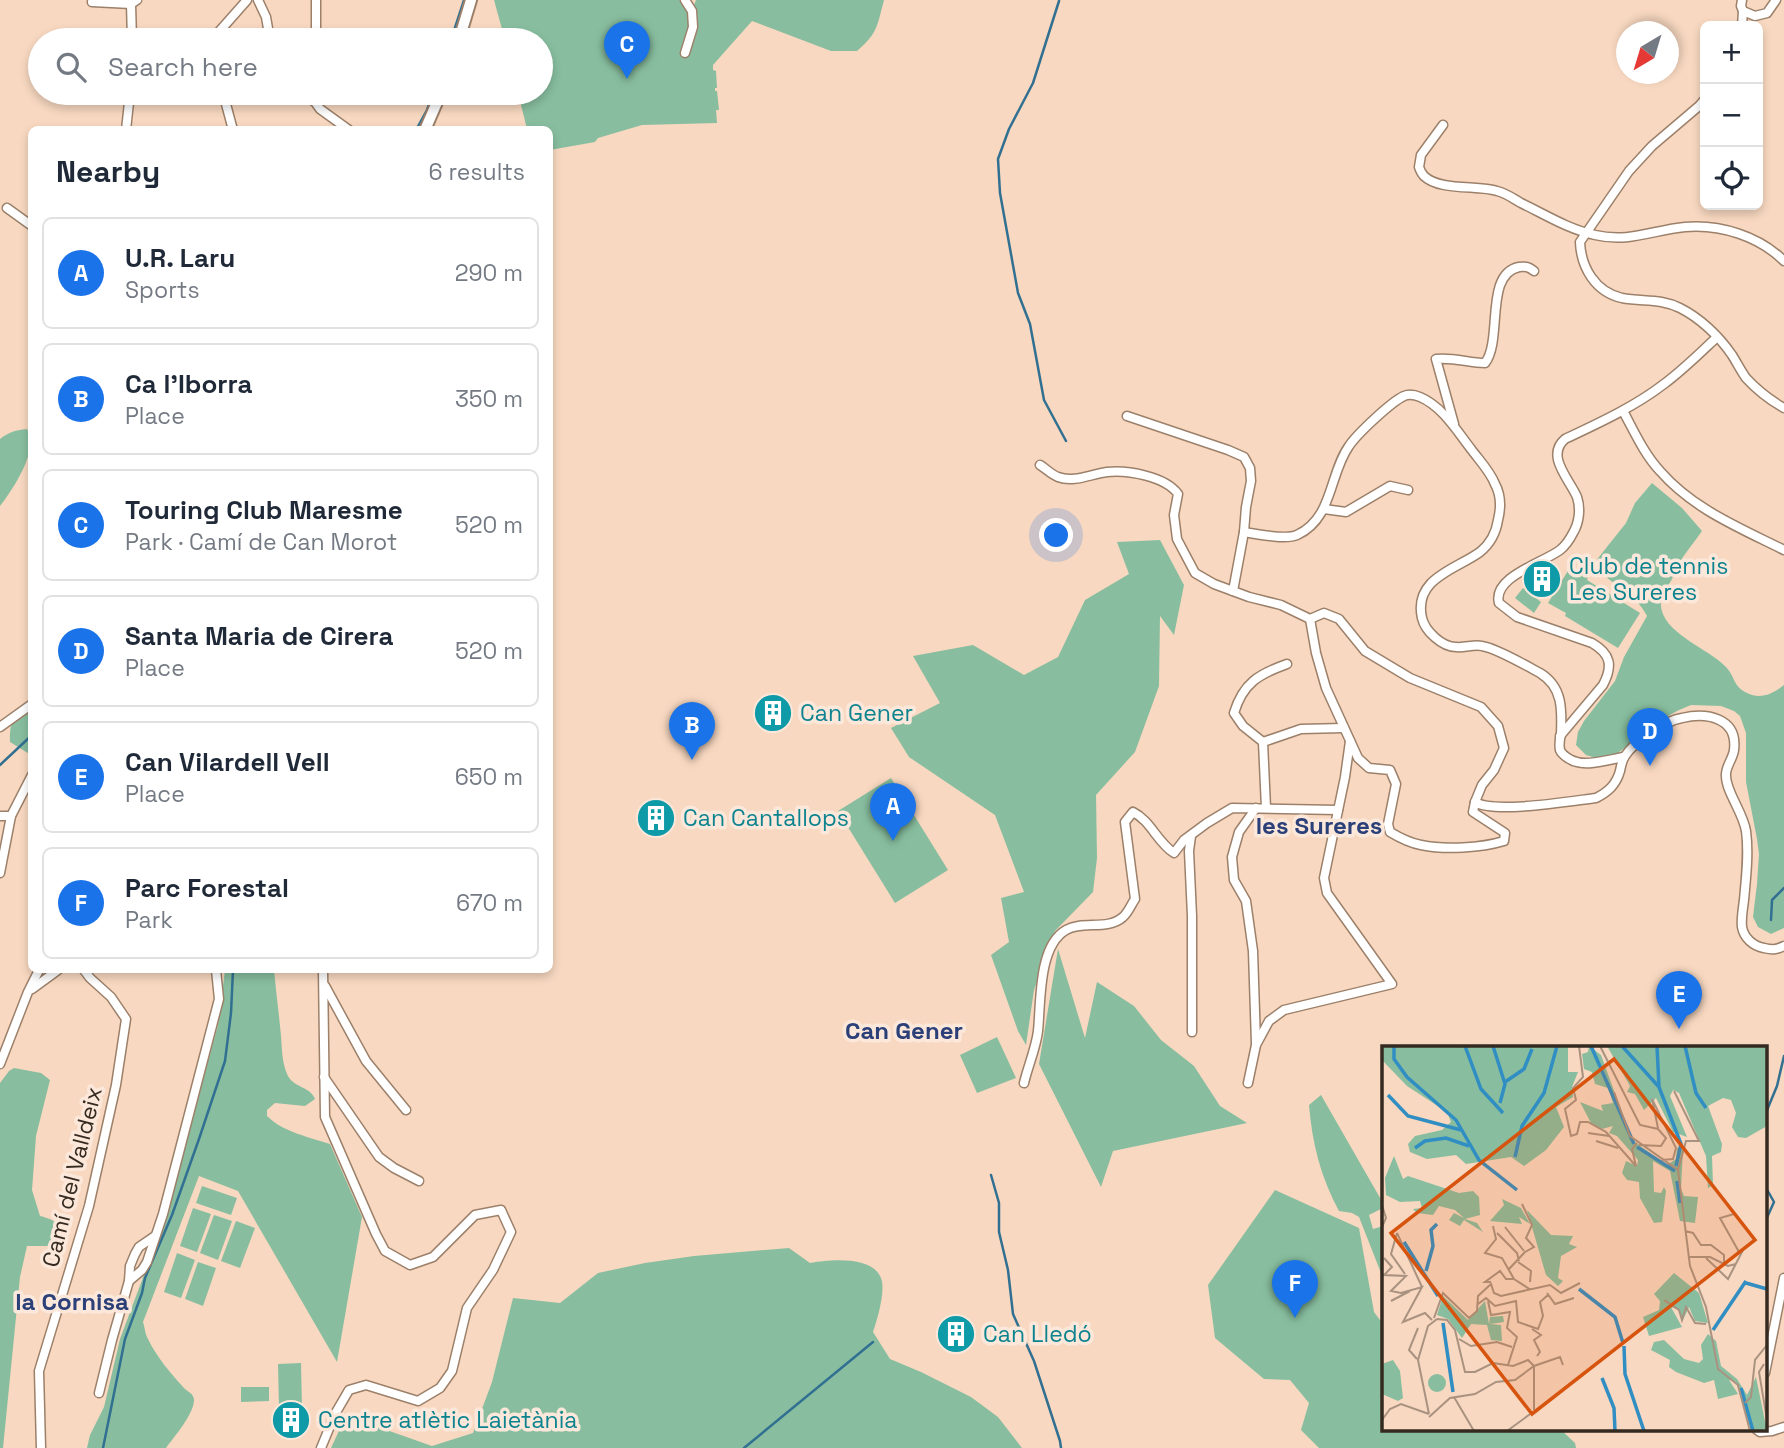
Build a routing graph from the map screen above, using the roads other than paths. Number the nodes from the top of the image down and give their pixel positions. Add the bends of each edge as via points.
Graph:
1 (247, 0) edge
2 (258, 0) edge
3 (316, 0) edge
4 (471, 0) edge
5 (685, 0) edge
6 (1742, 0) edge
7 (92, 2) dead end
8 (134, 2) edge
9 (1774, 4) edge
10 (1784, 4) edge
11 (1743, 11) junction
12 (1762, 15) junction
13 (1742, 21) edge
14 (1757, 21) edge
15 (133, 28) edge
16 (222, 28) edge
17 (268, 28) edge
18 (316, 28) edge
19 (463, 28) edge
20 (685, 53) dead end
21 (129, 105) edge
22 (226, 105) edge
23 (318, 105) edge
24 (436, 105) edge
25 (1700, 105) edge
26 (1443, 125) dead end
27 (126, 126) edge
28 (232, 126) edge
29 (343, 126) edge
30 (427, 126) edge
31 (7, 208) dead end
32 (28, 223) edge
33 (1586, 233) junction
34 (1784, 261) edge
35 (1535, 271) dead end
36 (1717, 337) junction
37 (1784, 408) edge
38 (1623, 411) junction
39 (1127, 416) dead end
40 (1456, 430) junction
41 (1040, 465) dead end
42 (1408, 490) dead end
43 (1324, 509) junction
44 (1244, 532) junction
45 (1784, 550) edge
46 (1233, 591) junction
47 (1310, 619) junction
48 (1287, 664) dead end
49 (28, 707) edge
50 (0, 727) edge
51 (1344, 728) junction
52 (1560, 736) junction
53 (1350, 741) junction
54 (1263, 743) junction
55 (1624, 757) junction
56 (28, 783) edge
57 (1475, 802) junction
58 (1256, 808) junction
59 (1266, 808) junction
60 (1338, 810) junction
61 (0, 816) edge
62 (11, 816) junction
63 (1191, 836) junction
64 (0, 873) edge
65 (1784, 946) edge
66 (38, 973) edge
67 (54, 973) edge
68 (86, 973) edge
69 (216, 973) edge
70 (323, 973) edge
71 (324, 984) junction
72 (28, 992) junction
73 (1192, 1032) dead end
74 (1256, 1045) junction
75 (0, 1064) edge
76 (324, 1077) junction
77 (1024, 1083) dead end
78 (1248, 1083) dead end
79 (406, 1110) dead end
80 (419, 1181) dead end
81 (155, 1236) junction
82 (1784, 1278) edge
83 (129, 1281) junction
84 (1766, 1368) edge
85 (99, 1393) dead end
86 (1784, 1427) edge
87 (1757, 1430) edge
88 (41, 1448) edge
89 (321, 1448) edge

1 - 16 street
2 - 17 street
3 - 18 street
4 - 19 street
5 - 20 street via 692,11 693,27
6 - 11 street
7 - 8 street
8 - 15 street
9 - 10 street
9 - 12 street
11 - 12 street
11 - 13 street
12 - 14 street
21 - 27 street
22 - 28 street
23 - 29 street
24 - 30 street
25 - 33 street via 1629,171
26 - 33 street via 1421,155 1419,167 1425,177 1437,183 1498,191
31 - 32 street
33 - 34 street via 1620,238 1686,227 1723,229 1759,243
33 - 36 street via 1580,242 1582,261 1604,290 1622,298 1679,307
35 - 40 street via 1516,268 1500,284 1486,363 1436,359
36 - 37 street via 1754,386
36 - 38 street via 1666,383
38 - 45 street via 1650,459 1679,491
38 - 52 street via 1560,443 1559,461 1578,499 1576,529 1559,550 1505,582 1498,592 1499,603 1517,617 1592,643 1606,654 1609,668 1603,685
39 - 44 street via 1244,457 1251,481
40 - 43 street via 1427,401 1403,397 1349,444
40 - 52 street via 1493,480 1500,512 1486,547 1438,576 1426,590 1422,621 1452,647 1483,646 1544,675 1562,703
41 - 46 street via 1058,477 1139,474 1173,488 1178,494 1174,515 1177,538 1190,566 1195,573
42 - 43 street via 1390,486 1346,512
43 - 44 street via 1295,536
44 - 46 street
46 - 47 street
47 - 51 street via 1326,688
47 - 57 street via 1324,613 1339,619 1365,650 1410,678 1481,707 1498,726 1504,748
48 - 54 street via 1253,679 1238,698 1234,713
49 - 50 street
51 - 53 street
51 - 54 street via 1301,729
52 - 55 street via 1560,749 1578,763
53 - 57 street via 1369,768 1390,770 1396,784 1388,824 1390,832 1402,839 1448,848 1504,841 1505,833 1473,812
53 - 60 street
54 - 59 street
55 - 57 street via 1609,791 1596,798 1506,807
55 - 65 street via 1656,727 1680,718 1712,717 1725,722 1734,736 1726,776 1747,835 1742,926 1746,938 1758,947 1776,950
56 - 62 street
58 - 59 street
58 - 63 street via 1233,808
58 - 74 street via 1238,832 1232,857 1253,951
59 - 60 street
60 - 74 street via 1324,878 1327,893 1392,984 1284,1010 1269,1021
61 - 62 street
62 - 64 street
63 - 73 street
63 - 77 street via 1174,853 1141,816 1133,812 1125,822 1135,899 1122,918 1080,925 1055,938 1047,957 1038,1033
66 - 72 street
67 - 72 street
68 - 88 street, Camí del Valldeix via 126,1018 89,1206 39,1371
69 - 81 street via 219,999
70 - 71 street
71 - 76 street
71 - 79 street via 366,1061
72 - 75 street
74 - 78 street
76 - 80 street via 379,1157
76 - 89 street via 325,1117 385,1251 410,1265 433,1257 475,1214 501,1210 511,1232 494,1270 467,1308 452,1371 440,1388 418,1401 366,1385 349,1390
81 - 83 street via 147,1262
81 - 83 street via 139,1247
82 - 84 street
83 - 85 street
86 - 87 street

